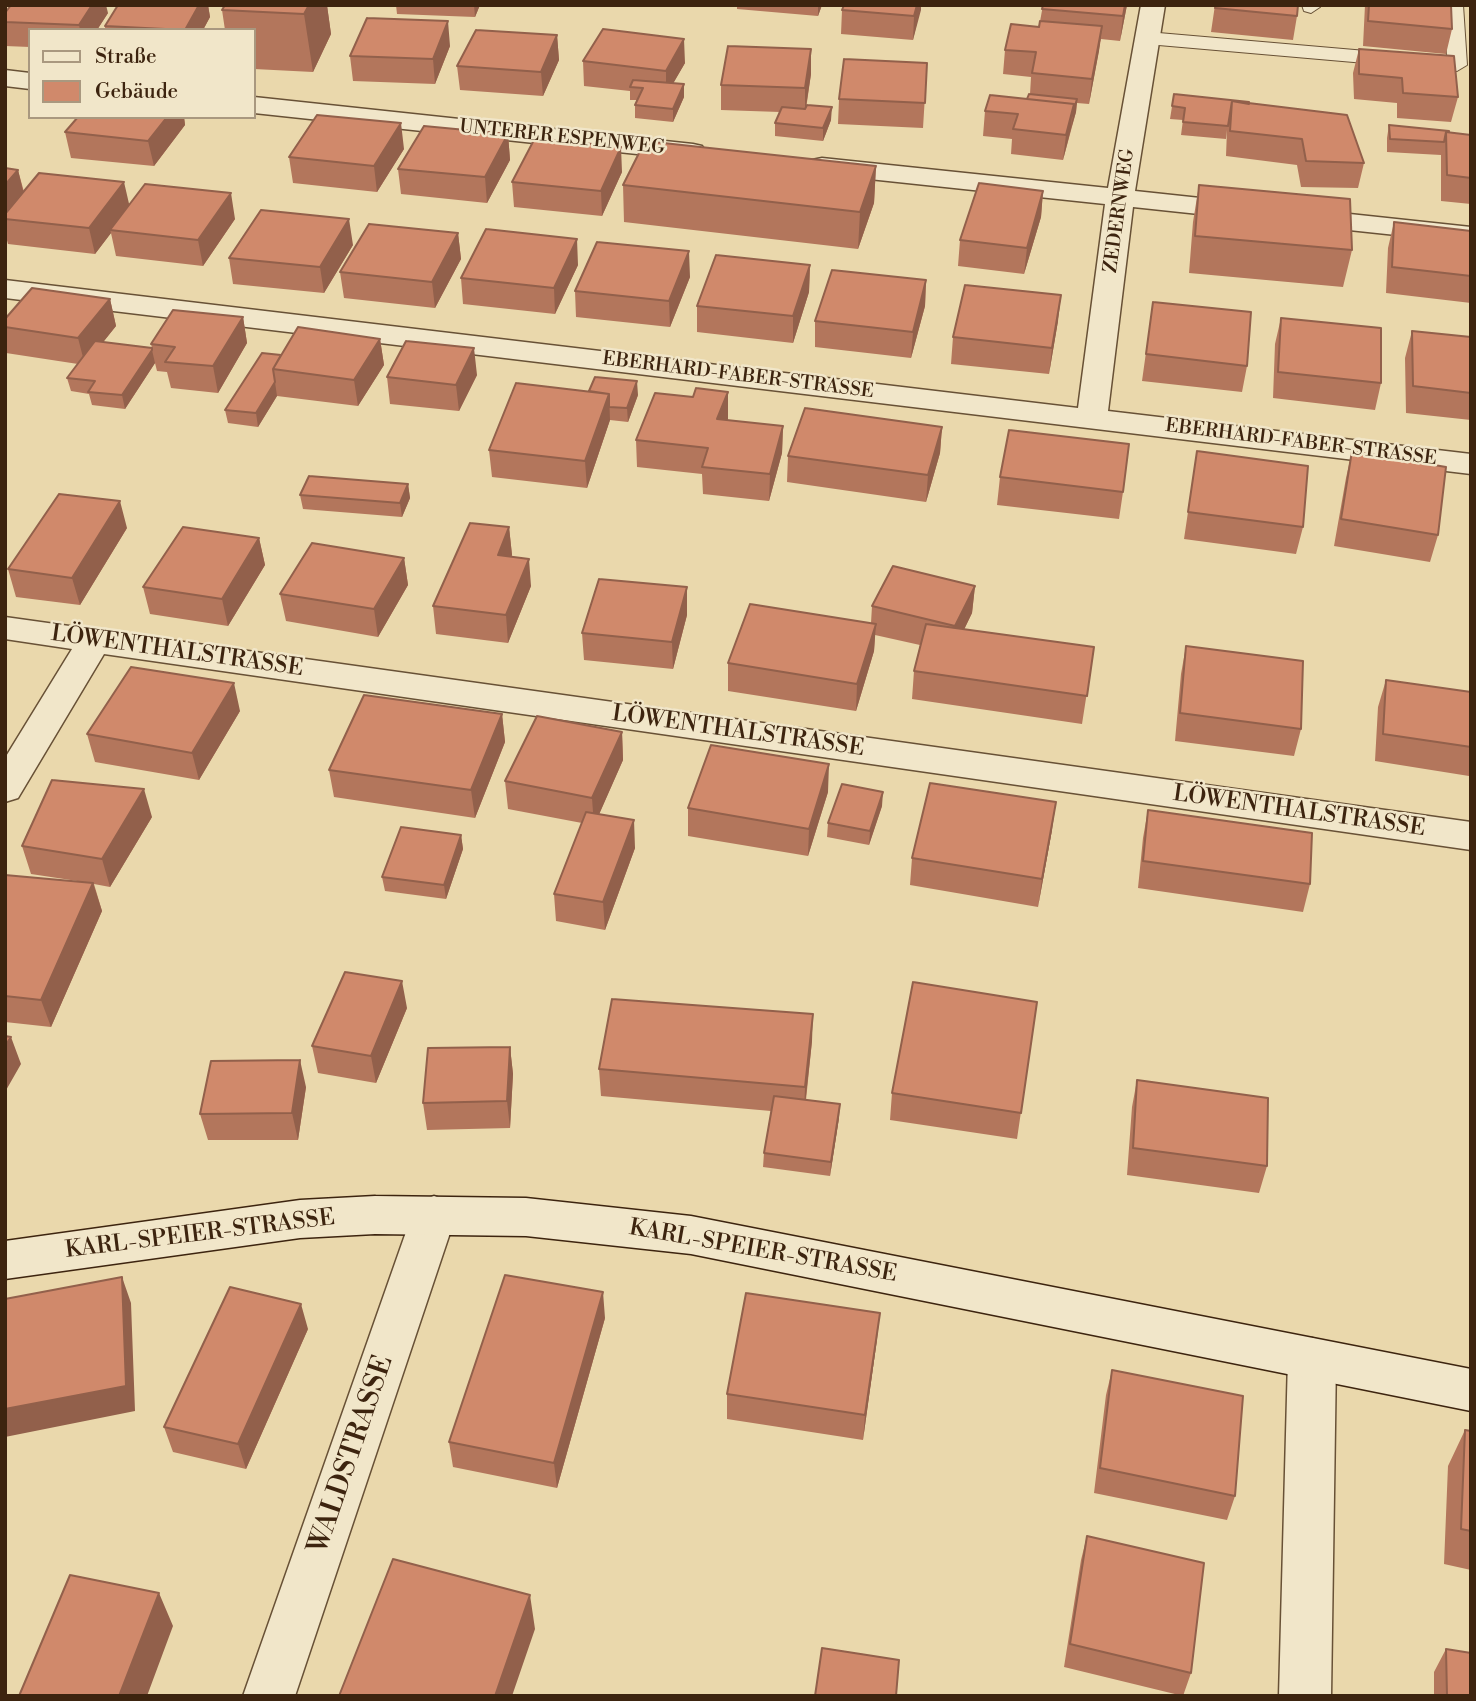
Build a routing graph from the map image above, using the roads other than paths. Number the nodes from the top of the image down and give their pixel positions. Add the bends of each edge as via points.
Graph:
1 (1153, 5) edge
2 (1454, 5) edge
3 (1147, 38) junction
4 (5, 78) edge
5 (28, 81) edge
6 (256, 105) edge
7 (721, 155) edge
8 (790, 162) edge
9 (1120, 197) junction
10 (1471, 235) edge
11 (5, 289) edge
12 (1093, 418) junction
13 (1471, 464) edge
14 (5, 628) edge
15 (95, 640) junction
16 (5, 789) edge
17 (1471, 836) edge
18 (434, 1215) junction
19 (5, 1260) edge
20 (1312, 1359) junction
21 (1471, 1390) edge
22 (269, 1696) edge
23 (1305, 1696) edge

1 - 3 street, ZEDERNWEG
2 - 3 lane via 1457,65
3 - 9 street, ZEDERNWEG
4 - 5 street
6 - 7 street, UNTERER ESPENWEG
8 - 9 street
9 - 10 street
9 - 12 street, ZEDERNWEG
11 - 12 street, EBERHARD-FABER-STRASSE
12 - 13 street, EBERHARD-FABER-STRASSE
14 - 15 street, LÖWENTHALSTRASSE
15 - 16 street
15 - 17 street, LÖWENTHALSTRASSE
18 - 19 street, KARL-SPEIER-STRASSE via 300,1219
18 - 20 street, KARL-SPEIER-STRASSE via 526,1217 691,1235
18 - 22 street, WALDSTRASSE
20 - 21 street, KARL-SPEIER-STRASSE
20 - 23 street

